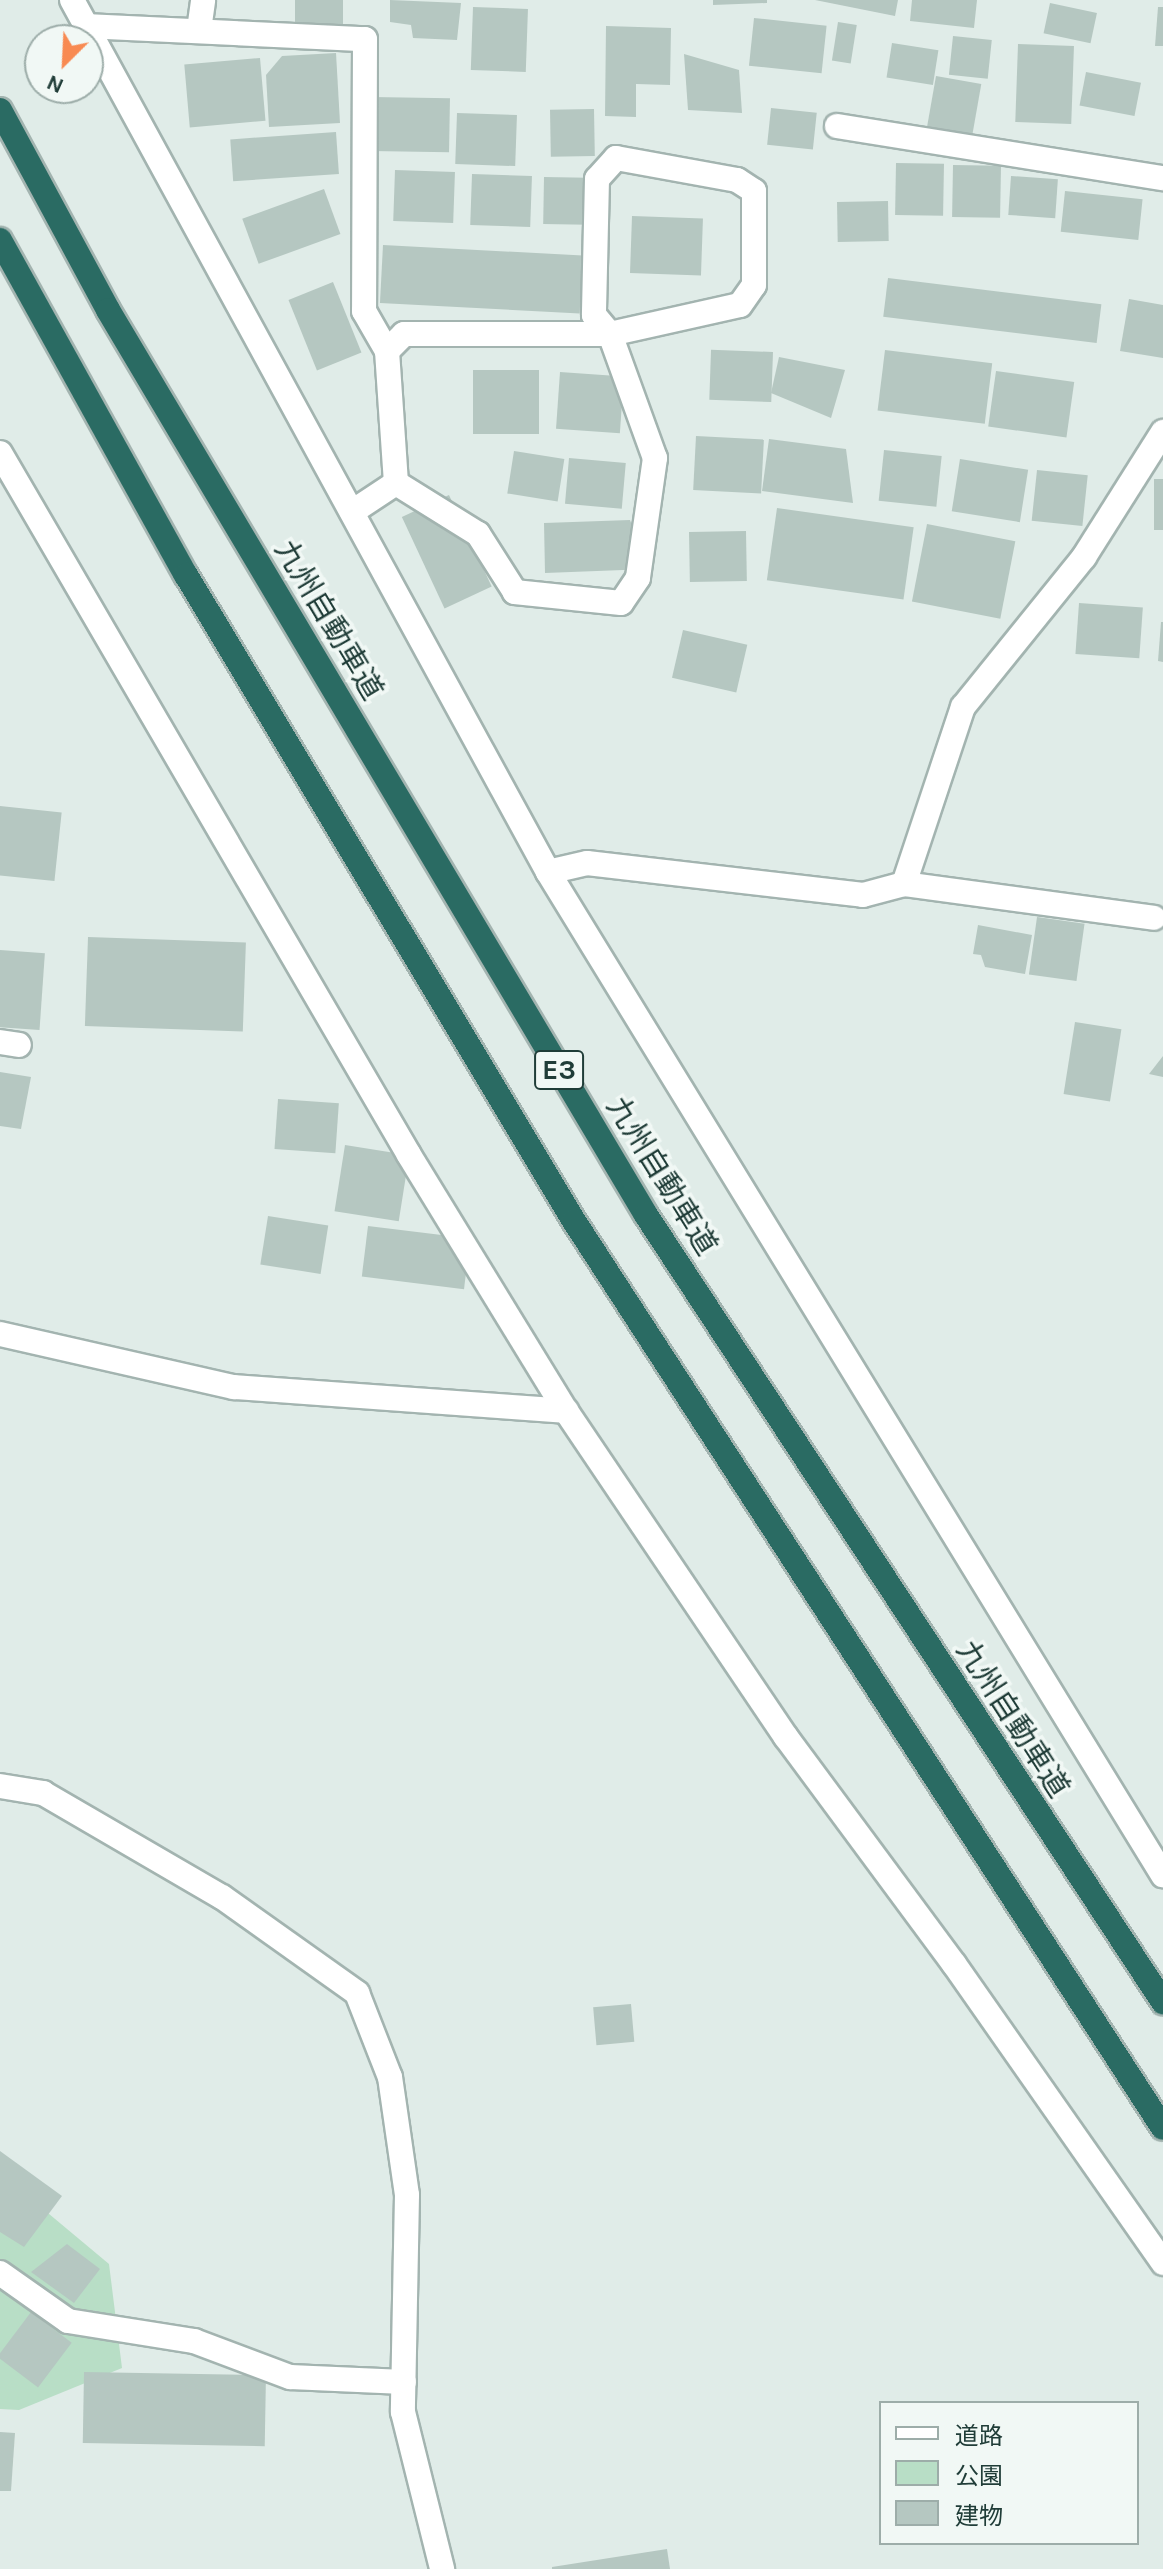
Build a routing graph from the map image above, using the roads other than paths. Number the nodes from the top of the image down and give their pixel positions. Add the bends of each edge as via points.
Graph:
1 (72, 0) edge
2 (203, 0) edge
3 (84, 24) edge
4 (104, 27) edge
5 (199, 30) junction
6 (104, 61) edge
7 (0, 110) edge
8 (837, 126) dead end
9 (1163, 178) edge
10 (0, 240) edge
11 (610, 334) junction
12 (387, 351) junction
13 (1163, 432) edge
14 (0, 453) edge
15 (396, 483) junction
16 (352, 512) junction
17 (548, 872) junction
18 (904, 884) junction
19 (1154, 918) dead end
20 (0, 1334) edge
21 (566, 1411) junction
22 (0, 1786) edge
23 (1163, 1875) edge
24 (1163, 2002) edge
25 (1163, 2128) edge
26 (1163, 2263) edge
27 (0, 2273) edge
28 (404, 2382) junction
29 (442, 2569) edge

1 - 3 street
2 - 5 street
4 - 5 street
5 - 12 street via 365,39 364,311
6 - 16 street
7 - 24 highway, 九州自動車道 / E3 via 108,310 646,1215
8 - 9 street
10 - 25 highway, E3 via 186,575 574,1221
11 - 11 street via 740,305 754,285 754,191 737,180 616,158 597,179 594,315
11 - 12 street via 404,334
11 - 15 street via 655,458 638,578 621,603 515,592 478,534
12 - 15 street
13 - 18 street via 1084,557 963,707
14 - 21 street via 401,1141
15 - 16 street
16 - 17 street
17 - 18 street via 587,863 863,895
17 - 23 street
18 - 19 street
20 - 21 street via 234,1387
21 - 26 street via 786,1737 954,1964
22 - 28 street via 43,1793 222,1897 357,1993 390,2077 407,2195
27 - 28 street via 68,2321 194,2341 290,2377
28 - 29 street via 403,2412

